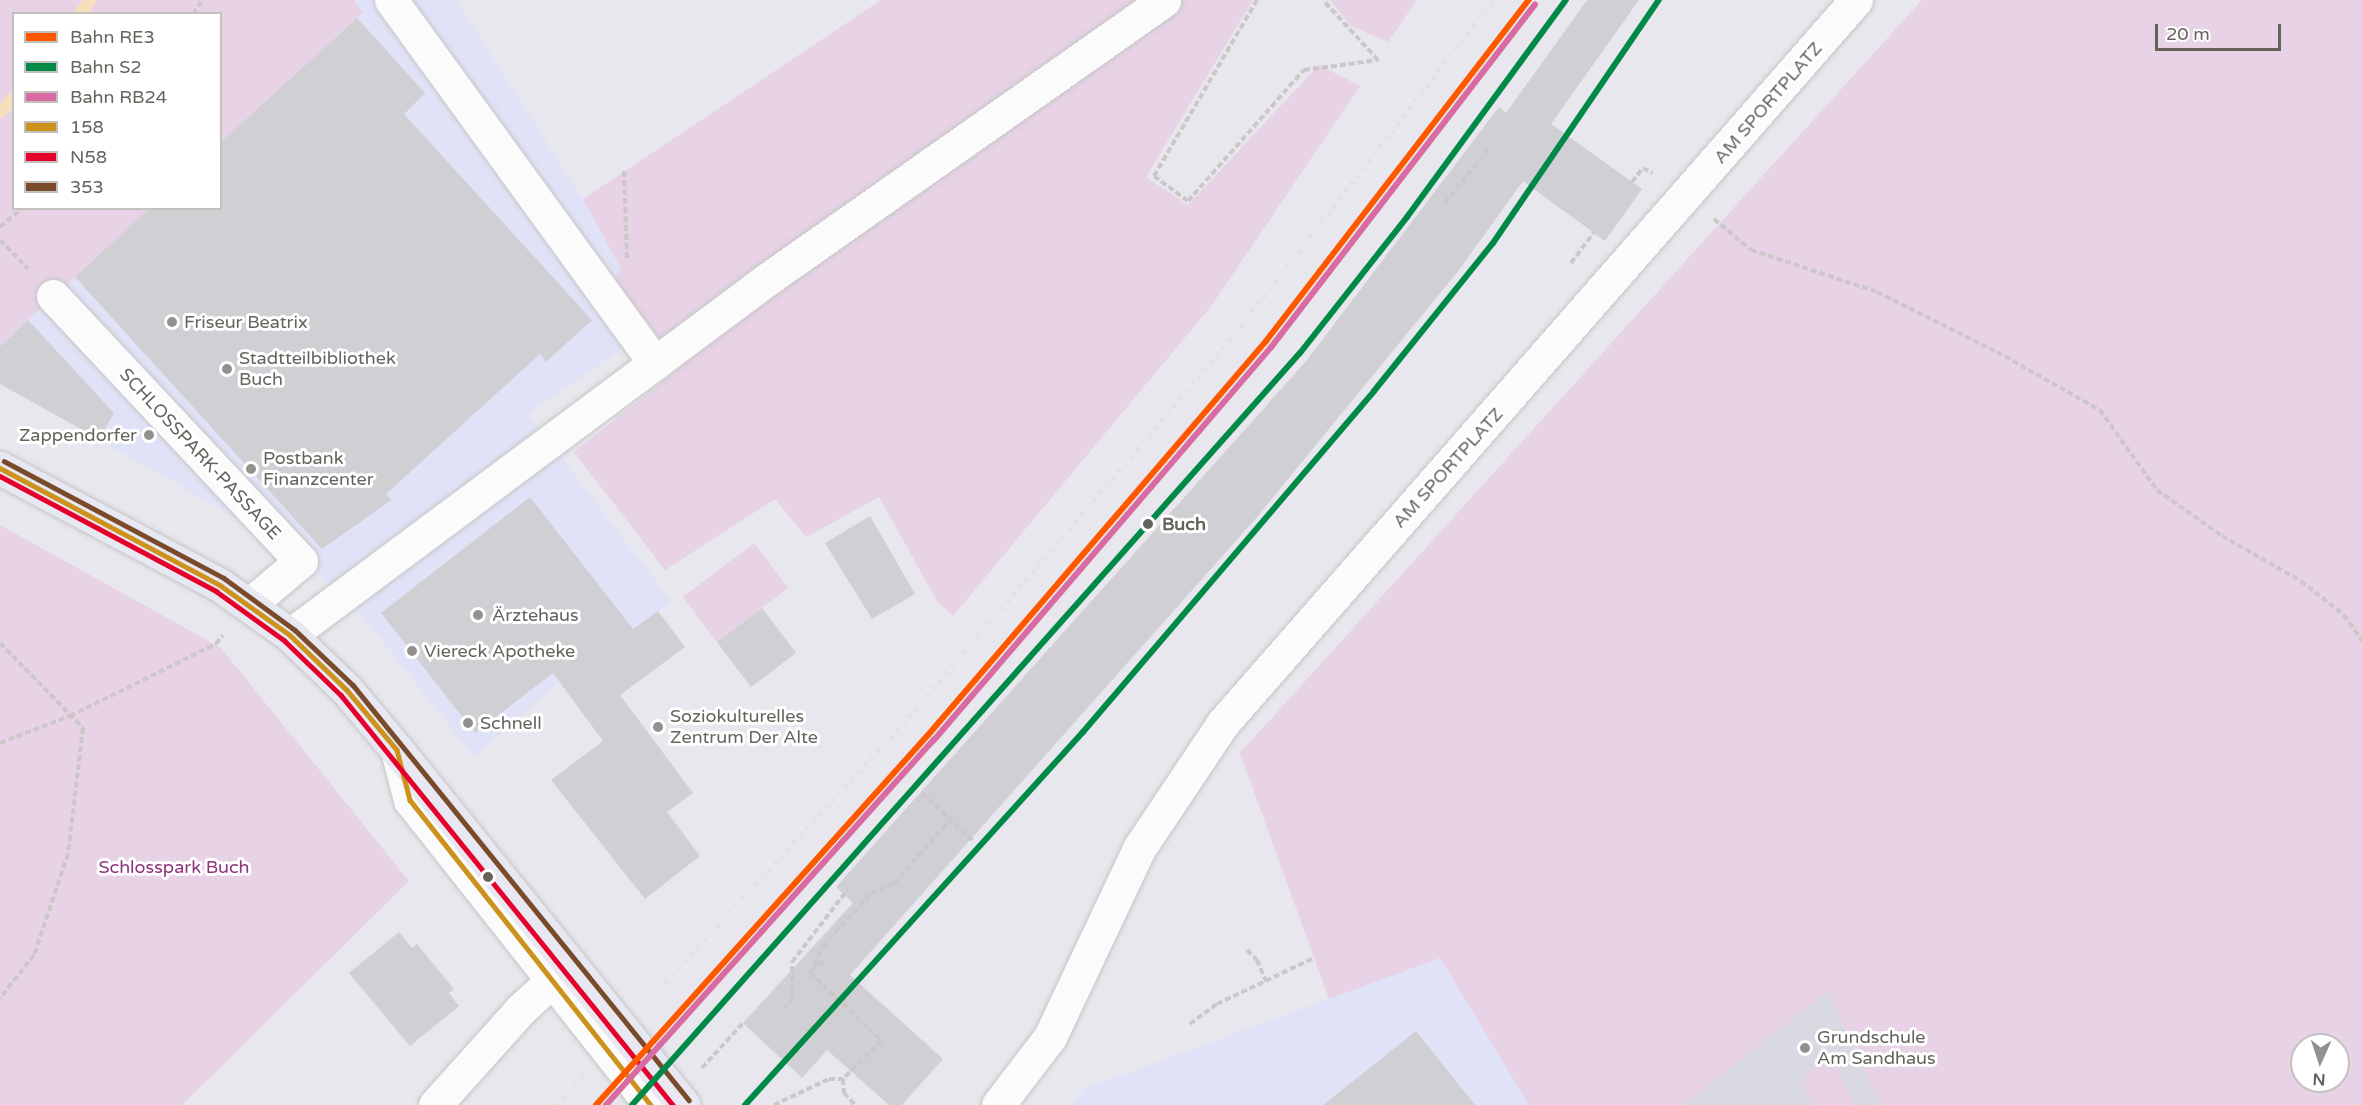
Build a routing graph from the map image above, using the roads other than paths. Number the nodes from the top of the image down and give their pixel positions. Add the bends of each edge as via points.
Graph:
1 (391, 0) edge
2 (1164, 0) edge
3 (1856, 0) edge
4 (53, 296) dead end
5 (655, 363) junction
6 (0, 468) edge
7 (249, 605) junction
8 (290, 635) junction
9 (397, 750) junction
10 (553, 980) junction
11 (435, 1105) edge
12 (651, 1105) edge
13 (683, 1105) edge
14 (998, 1105) edge

1 - 5 street
2 - 5 street via 778,271
3 - 14 street, AM SPORTPLATZ via 1688,197 1223,723 1140,847 1050,1037
4 - 7 street, SCHLOSSPARK-PASSAGE via 301,561
5 - 8 street
6 - 7 main road via 220,585
7 - 8 main road
8 - 9 main road via 347,690
9 - 10 street via 410,801
9 - 13 main road
10 - 11 street via 513,1018
10 - 12 street

